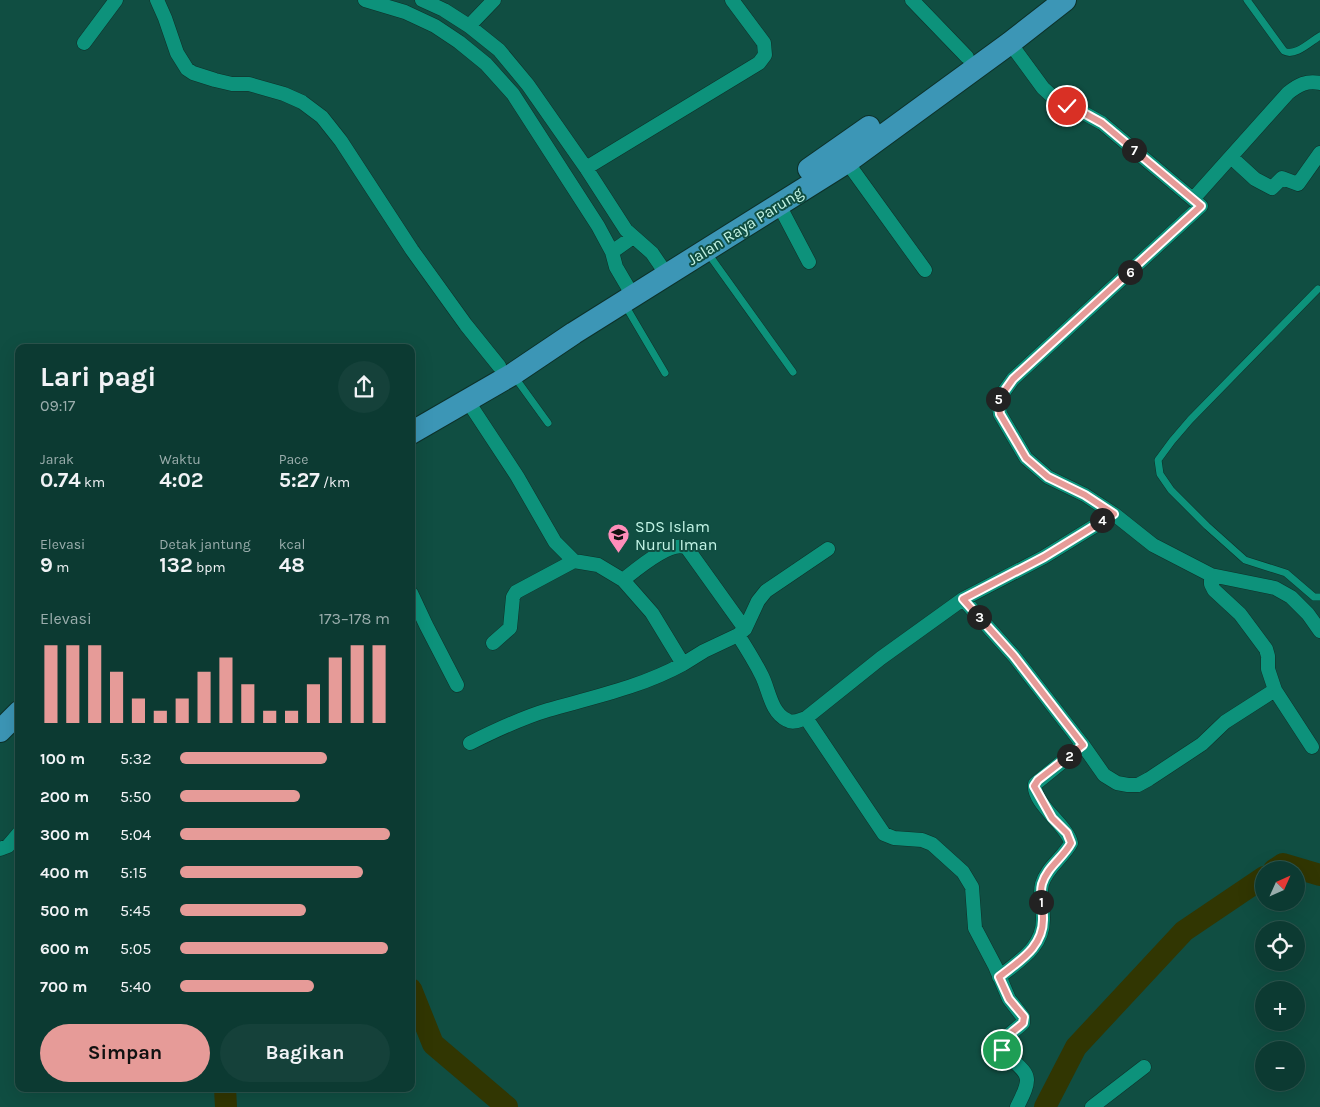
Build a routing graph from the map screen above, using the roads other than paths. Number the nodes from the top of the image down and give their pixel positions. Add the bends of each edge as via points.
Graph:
1 (116, 0) edge
2 (157, 0) edge
3 (365, 0) edge
4 (422, 0) edge
5 (494, 0) edge
6 (732, 0) edge
7 (912, 0) edge
8 (1044, 0) edge
9 (1065, 0) edge
10 (1247, 0) edge
11 (469, 26) junction
12 (1320, 36) edge
13 (84, 43) dead end
14 (1010, 43) junction
15 (500, 50) junction
16 (967, 57) junction
17 (486, 64) junction
18 (1320, 83) edge
19 (1320, 153) edge
20 (1231, 157) junction
21 (847, 162) junction
22 (586, 168) junction
23 (1193, 199) junction
24 (779, 205) junction
25 (616, 215) junction
26 (598, 226) junction
27 (633, 238) junction
28 (706, 251) junction
29 (612, 252) junction
30 (809, 262) dead end
31 (663, 269) junction
32 (925, 270) dead end
33 (1318, 289) dead end
34 (627, 294) junction
35 (506, 370) junction
36 (793, 372) dead end
37 (665, 373) dead end
38 (467, 400) junction
39 (415, 419) edge
40 (548, 423) dead end
41 (415, 431) edge
42 (1114, 514) junction
43 (828, 549) dead end
44 (574, 561) junction
45 (1211, 575) junction
46 (623, 580) junction
47 (1320, 597) edge
48 (963, 599) junction
49 (415, 601) edge
50 (1320, 631) edge
51 (741, 632) junction
52 (493, 643) dead end
53 (682, 664) junction
54 (457, 685) dead end
55 (1275, 690) junction
56 (15, 700) edge
57 (0, 713) edge
58 (15, 716) edge
59 (806, 718) junction
60 (0, 730) edge
61 (470, 743) dead end
62 (1083, 745) junction
63 (1312, 747) dead end
64 (15, 838) edge
65 (0, 849) edge
66 (999, 977) junction
67 (1144, 1067) dead end
68 (1017, 1107) edge
69 (1092, 1107) edge

1 - 13 street
2 - 35 street via 186,69 215,80 249,84 284,94 322,117 455,310
3 - 17 street via 435,26
4 - 11 street
5 - 11 street
6 - 22 street via 764,43 765,54 759,63
7 - 16 street
8 - 16 highway, Jalan Raya Parung
9 - 14 highway, Jalan Raya Parung
10 - 12 lane via 1288,53
11 - 15 street
14 - 21 highway, Jalan Raya Parung
14 - 23 street via 1055,99 1102,123
15 - 17 street
15 - 22 street
16 - 31 highway, Jalan Raya Parung
17 - 26 street via 514,94
18 - 20 street via 1311,81 1288,92
19 - 20 street via 1298,184 1282,178 1272,188 1255,179
20 - 23 street
21 - 24 highway, Jalan Raya Parung
21 - 32 street
22 - 25 street
23 - 42 street via 1201,206 1020,373 998,400 1000,414 1026,458 1048,477
24 - 28 highway, Jalan Raya Parung
24 - 30 street
25 - 26 street
25 - 27 street
26 - 29 street
27 - 29 street
27 - 31 street via 652,252
28 - 31 highway, Jalan Raya Parung
28 - 36 lane
29 - 34 street
31 - 34 highway, Jalan Raya Parung
33 - 47 lane via 1190,420 1158,460 1160,474 1171,490 1245,560 1286,573 1314,597
34 - 35 highway, Jalan Raya Parung
34 - 37 lane
35 - 38 highway, Jalan Raya Parung
35 - 39 highway, Jalan Raya Parung
35 - 40 lane
38 - 41 highway, Jalan Raya Parung
38 - 44 street via 555,542
42 - 45 street via 1153,545
42 - 48 street via 1044,557
43 - 51 street via 766,591
44 - 46 street via 598,565
44 - 52 street via 516,592 510,628
45 - 50 street via 1275,588 1291,597
45 - 55 street via 1214,590 1240,614 1266,649
46 - 51 street via 655,556 683,546
46 - 53 street via 652,613
48 - 59 street via 881,658
48 - 62 street via 1014,656
49 - 54 street
51 - 53 street
51 - 59 street via 774,707 790,722
53 - 61 street via 662,676 510,723
55 - 62 street via 1225,722 1202,744 1138,784 1117,783 1104,775
55 - 63 street
56 - 57 highway
58 - 60 highway
59 - 66 street via 884,834 932,844 963,872 972,887 975,928
62 - 66 street via 1035,784 1038,796 1071,843 1042,883 1043,928 1040,939
64 - 65 street
66 - 68 street via 1009,999 1024,1017 1023,1023 1001,1045 1028,1080
67 - 69 street

